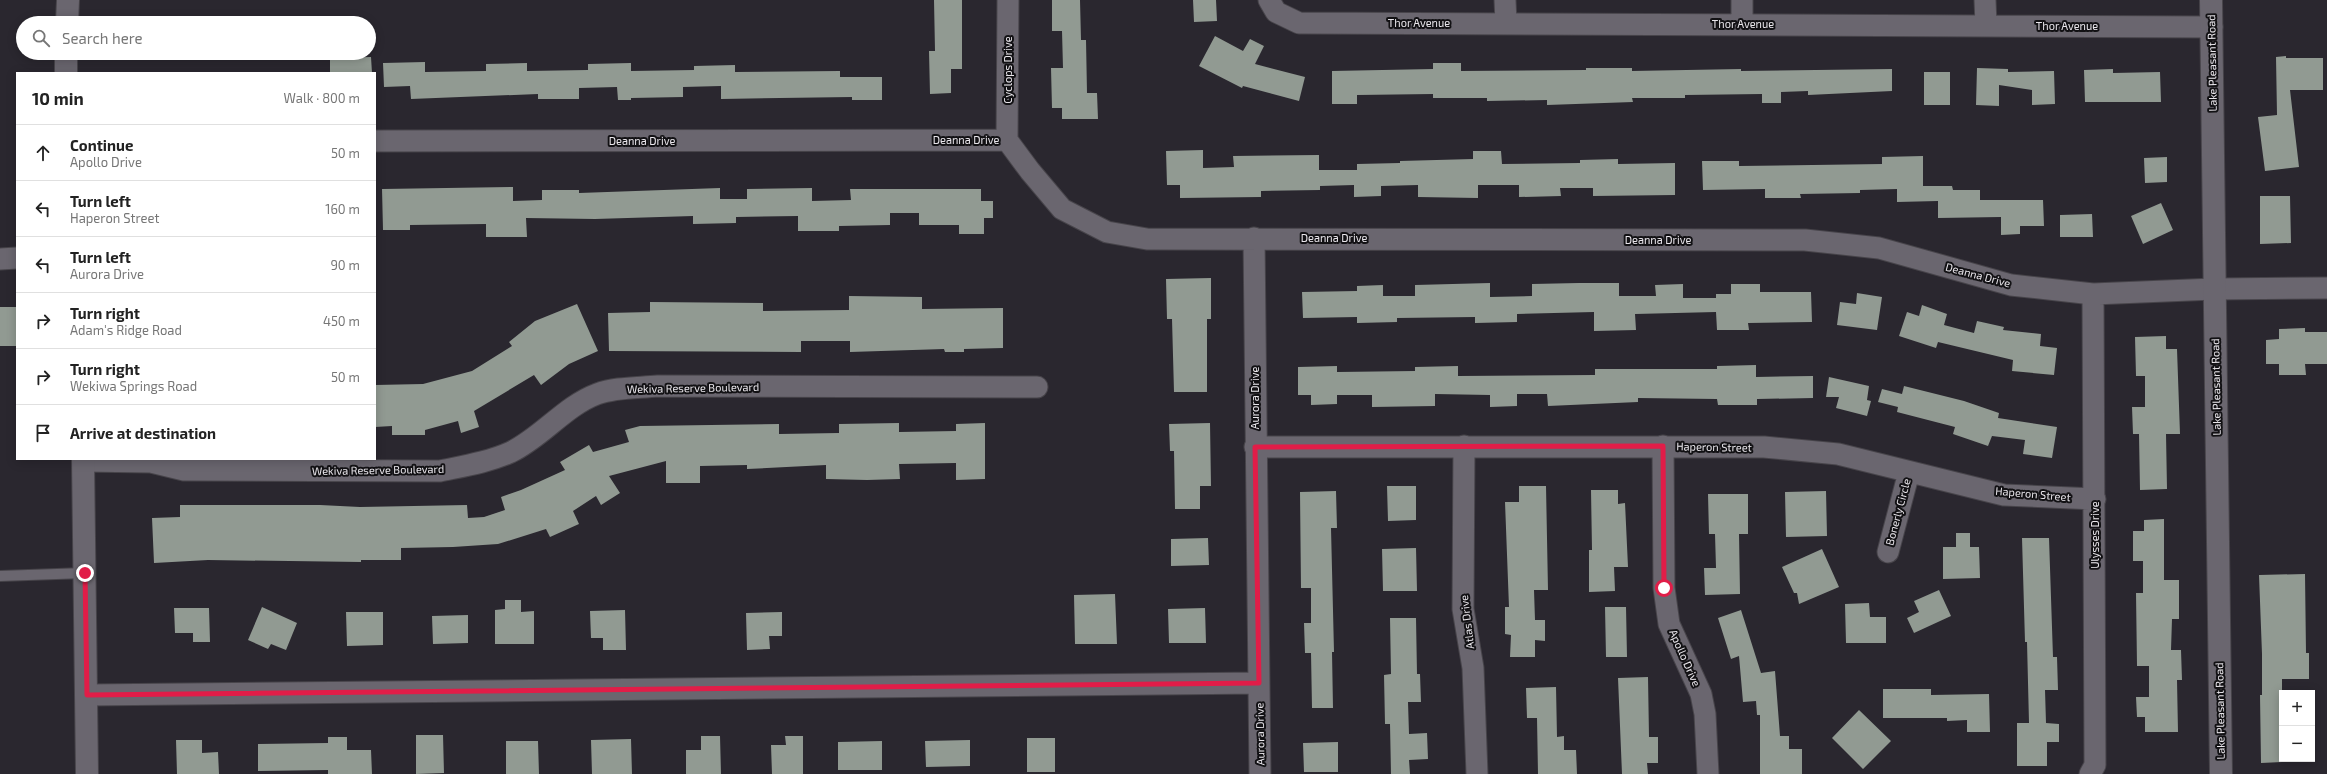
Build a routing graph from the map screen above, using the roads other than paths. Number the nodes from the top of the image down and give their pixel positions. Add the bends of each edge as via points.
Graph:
1 (68, 0) edge
2 (1008, 0) edge
3 (1505, 0) edge
4 (1742, 0) edge
5 (1985, 0) edge
6 (2211, 0) edge
7 (1273, 6) edge
8 (67, 16) edge
9 (1506, 23) junction
10 (1742, 24) junction
11 (1986, 25) junction
12 (2212, 27) junction
13 (66, 60) edge
14 (66, 72) edge
15 (1007, 140) junction
16 (376, 141) edge
17 (1254, 238) junction
18 (16, 258) edge
19 (0, 259) edge
20 (2327, 288) edge
21 (2214, 289) junction
22 (2093, 294) junction
23 (1037, 387) dead end
24 (1464, 446) junction
25 (1663, 446) junction
26 (1255, 447) junction
27 (83, 460) edge
28 (1909, 472) junction
29 (2095, 499) junction
30 (1888, 552) dead end
31 (85, 573) junction
32 (0, 576) edge
33 (1259, 683) junction
34 (87, 695) junction
35 (87, 774) edge
36 (1260, 774) edge
37 (1477, 774) edge
38 (1708, 774) edge
39 (2090, 774) edge
40 (2221, 774) edge

1 - 8 street
2 - 15 street, Cyclops Drive
3 - 9 street
4 - 10 street
5 - 11 street
6 - 12 street, Lake Pleasant Road
7 - 9 street, Thor Avenue via 1299,23
9 - 10 street, Thor Avenue
10 - 11 street, Thor Avenue
11 - 12 street, Thor Avenue
12 - 21 street, Lake Pleasant Road
13 - 14 street
15 - 16 street, Deanna Drive
15 - 17 street, Deanna Drive via 1062,209 1107,232 1147,239
17 - 22 street, Deanna Drive via 1805,240 1879,248 2011,285
17 - 26 street, Aurora Drive
18 - 19 street
20 - 21 street, Deanna Drive
21 - 22 street, Deanna Drive
21 - 40 street, Lake Pleasant Road
22 - 29 street, Ulysses Drive
23 - 27 street, Wekiva Reserve Boulevard via 658,386 622,389 597,394 572,408 511,451 478,464 440,471 184,470 151,462
24 - 25 street, Haperon Street
24 - 26 street, Haperon Street
24 - 37 street, Atlas Drive via 1464,609 1473,668
25 - 28 street, Haperon Street via 1764,447 1838,454
25 - 38 street, Apollo Drive via 1664,588 1669,624 1701,694 1705,714
26 - 33 street, Aurora Drive
27 - 31 street
28 - 29 street, Haperon Street via 2004,494
28 - 30 street, Bonerly Circle
29 - 39 street, Ulysses Drive via 2095,765
31 - 32 lane
31 - 34 street
33 - 34 street
33 - 36 street, Aurora Drive
34 - 35 street

